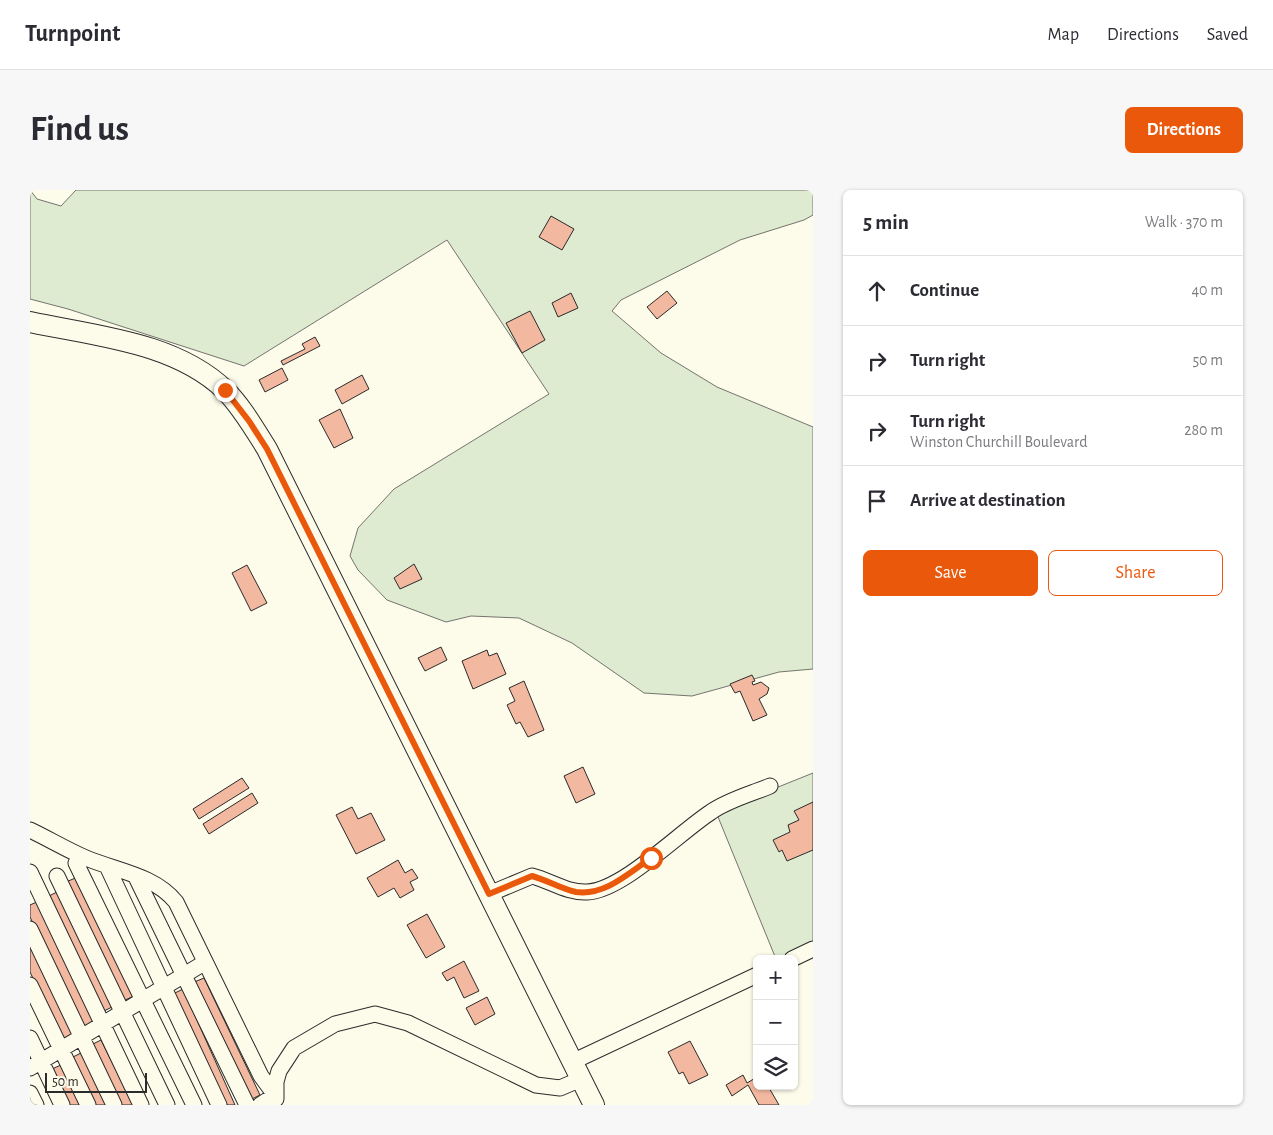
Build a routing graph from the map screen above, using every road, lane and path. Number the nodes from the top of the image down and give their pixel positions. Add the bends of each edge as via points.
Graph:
1 (30, 322) edge
2 (770, 786) dead end
3 (30, 830) edge
4 (81, 860) junction
5 (107, 866) junction
6 (30, 872) edge
7 (57, 876) junction
8 (136, 877) junction
9 (33, 890) edge
10 (489, 894) junction
11 (30, 929) edge
12 (813, 949) edge
13 (798, 956) edge
14 (204, 964) junction
15 (184, 976) junction
16 (753, 977) edge
17 (30, 985) edge
18 (163, 988) junction
19 (143, 1000) junction
20 (122, 1013) junction
21 (103, 1025) junction
22 (30, 1038) edge
23 (81, 1038) junction
24 (61, 1050) junction
25 (36, 1065) edge
26 (577, 1071) junction
27 (30, 1094) edge
28 (277, 1100) edge
29 (36, 1105) edge
30 (62, 1105) edge
31 (88, 1105) edge
32 (114, 1105) edge
33 (141, 1105) edge
34 (167, 1105) edge
35 (194, 1105) edge
36 (219, 1105) edge
37 (247, 1105) edge
38 (260, 1105) edge
39 (594, 1105) edge

1 - 10 main road via 152,349 183,362 225,390 267,449
2 - 10 street via 712,811 651,858 606,887 575,892 532,876
3 - 4 street
4 - 5 street
4 - 7 street
4 - 19 street
5 - 8 street
5 - 18 street
6 - 9 street
7 - 9 street
7 - 20 street
8 - 14 street via 166,890 176,902
8 - 15 street
9 - 21 street
10 - 26 main road
11 - 23 street
12 - 13 street
14 - 15 street
14 - 28 street via 261,1076
15 - 18 street
15 - 37 street
16 - 26 street
17 - 24 street
18 - 19 street
18 - 36 street
19 - 20 street
19 - 35 street
20 - 21 street
20 - 34 street
21 - 23 street
21 - 33 street
22 - 25 street
23 - 24 street
23 - 32 street
24 - 25 street
24 - 31 street
25 - 30 street
26 - 28 street via 560,1088 536,1085 408,1023 375,1014 335,1024 294,1048 279,1071
26 - 39 main road
27 - 29 street
28 - 38 street

